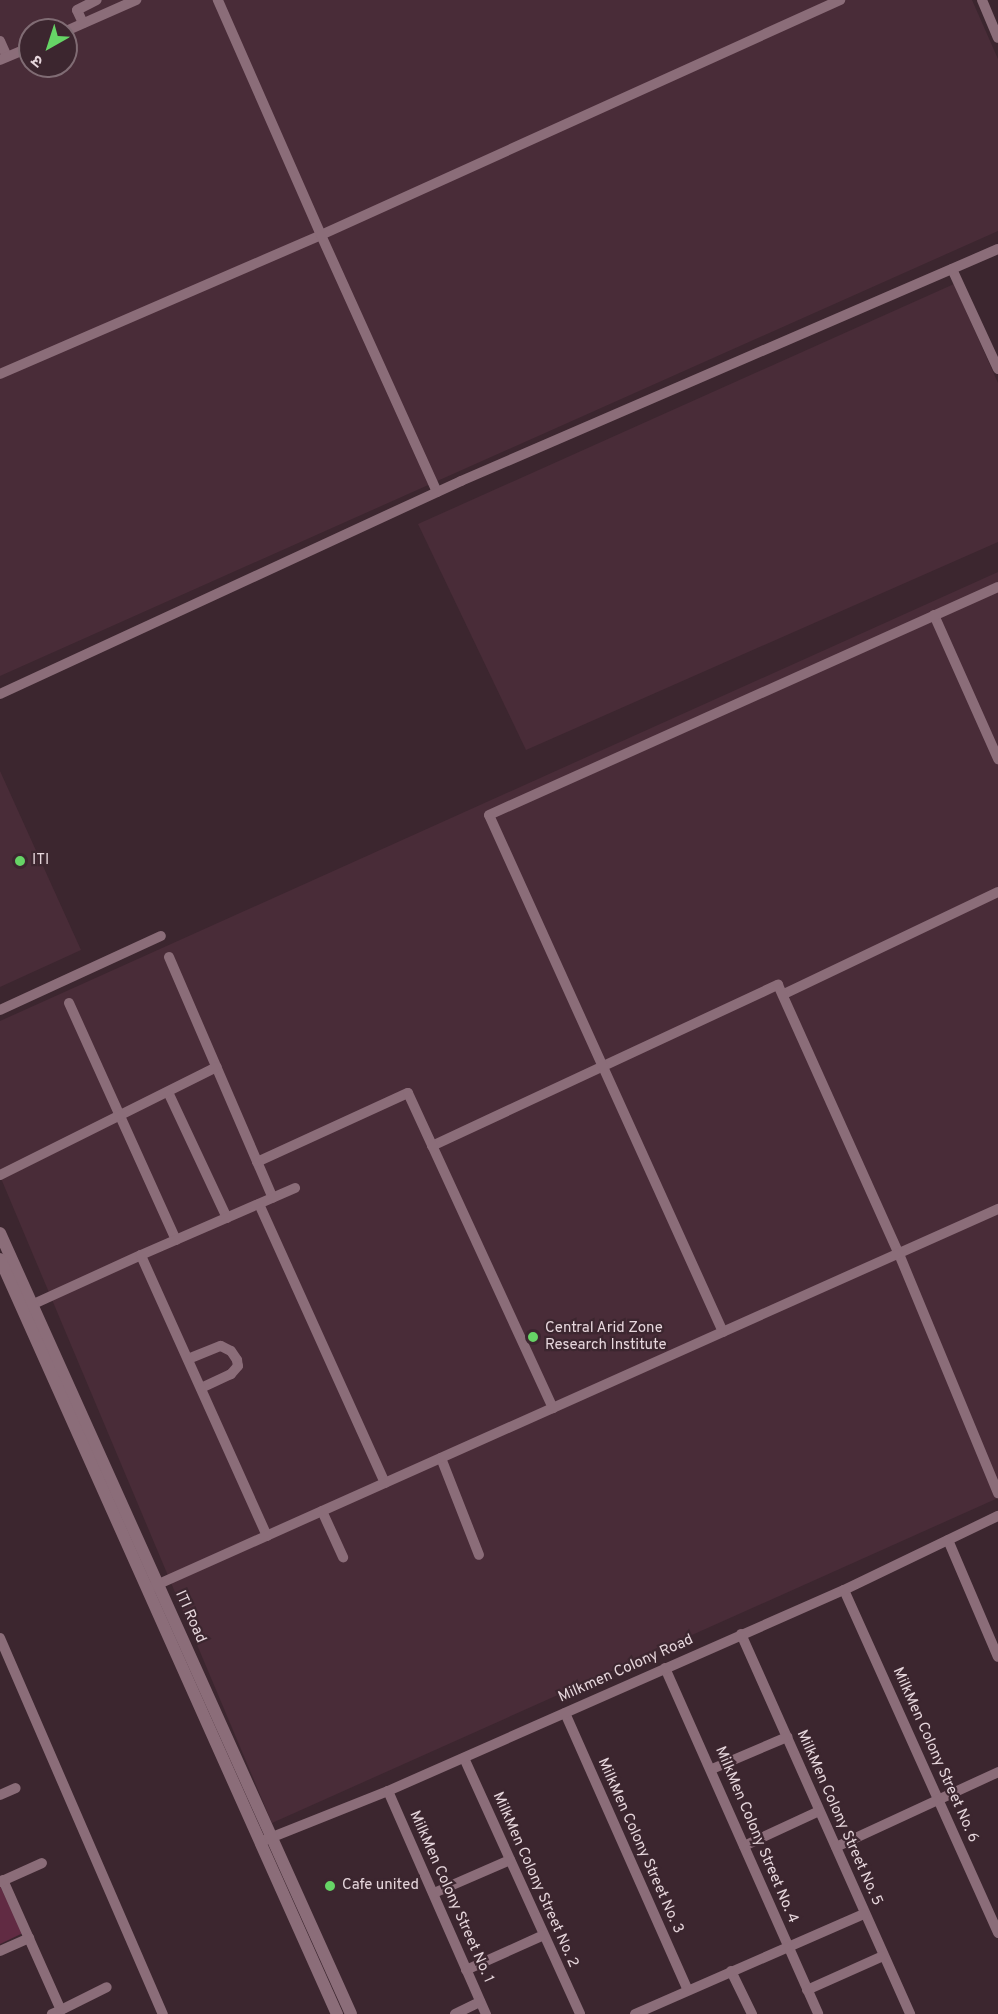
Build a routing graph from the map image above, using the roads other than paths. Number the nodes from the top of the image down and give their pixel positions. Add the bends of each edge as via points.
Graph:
1 (97, 0) edge
2 (136, 0) edge
3 (218, 0) edge
4 (840, 0) edge
5 (982, 0) edge
6 (75, 5) edge
7 (83, 23) junction
8 (78, 25) edge
9 (998, 38) edge
10 (0, 41) edge
11 (18, 52) edge
12 (4, 58) edge
13 (321, 235) junction
14 (998, 249) edge
15 (952, 269) junction
16 (998, 369) edge
17 (0, 374) edge
18 (437, 492) junction
19 (998, 587) edge
20 (934, 615) junction
21 (0, 693) edge
22 (998, 759) edge
23 (998, 892) edge
24 (161, 936) dead end
25 (169, 957) dead end
26 (784, 994) junction
27 (69, 1003) dead end
28 (0, 1010) edge
29 (605, 1065) junction
30 (217, 1067) junction
31 (168, 1092) junction
32 (120, 1117) junction
33 (432, 1146) junction
34 (257, 1161) junction
35 (0, 1175) edge
36 (295, 1188) dead end
37 (273, 1198) junction
38 (259, 1204) junction
39 (998, 1209) edge
40 (227, 1218) junction
41 (0, 1233) edge
42 (176, 1240) junction
43 (899, 1254) junction
44 (141, 1256) junction
45 (0, 1259) edge
46 (28, 1307) junction
47 (723, 1332) junction
48 (188, 1359) junction
49 (201, 1388) junction
50 (553, 1408) junction
51 (441, 1458) junction
52 (385, 1483) junction
53 (998, 1493) edge
54 (322, 1511) junction
55 (998, 1516) edge
56 (267, 1536) junction
57 (948, 1540) junction
58 (479, 1555) dead end
59 (343, 1557) dead end
60 (154, 1586) junction
61 (844, 1590) junction
62 (741, 1634) junction
63 (0, 1638) edge
64 (998, 1657) edge
65 (665, 1668) junction
66 (565, 1713) junction
67 (787, 1737) junction
68 (464, 1758) junction
69 (712, 1769) junction
70 (998, 1772) edge
71 (16, 1788) dead end
72 (388, 1791) junction
73 (0, 1795) edge
74 (939, 1800) junction
75 (819, 1811) junction
76 (267, 1839) junction
77 (744, 1846) junction
78 (836, 1847) junction
79 (510, 1860) junction
80 (42, 1863) dead end
81 (2, 1881) edge
82 (434, 1893) junction
83 (864, 1914) junction
84 (998, 1933) edge
85 (544, 1935) junction
86 (29, 1938) junction
87 (787, 1946) junction
88 (0, 1951) edge
89 (883, 1956) junction
90 (466, 1970) junction
91 (731, 1971) junction
92 (107, 1987) dead end
93 (688, 1990) junction
94 (807, 1990) junction
95 (480, 2002) junction
96 (57, 2012) edge
97 (642, 2013) edge
98 (163, 2014) edge
99 (337, 2014) edge
100 (351, 2014) edge
101 (455, 2014) edge
102 (486, 2014) edge
103 (579, 2014) edge
104 (752, 2014) edge
105 (818, 2014) edge
106 (910, 2014) edge

1 - 6 street
2 - 7 street
3 - 13 street
4 - 13 street
5 - 9 street
6 - 7 street
7 - 8 street
10 - 12 street
11 - 12 street
13 - 17 street
13 - 18 street
14 - 15 street
15 - 16 street
15 - 18 street
18 - 21 street
19 - 20 street
20 - 22 street
20 - 29 street via 489,815
23 - 26 street
24 - 28 street
25 - 30 street
26 - 29 street via 778,985
26 - 43 street
27 - 32 street
29 - 33 street
29 - 47 street
30 - 31 street
30 - 34 street
31 - 32 street
31 - 40 street
32 - 35 street
32 - 42 street
33 - 34 street via 408,1094
33 - 50 street
34 - 37 street
36 - 37 street
37 - 38 street
38 - 40 street
38 - 52 street
39 - 43 street
40 - 42 street
41 - 46 street, ITI Road
42 - 44 street
43 - 47 street
43 - 53 street
44 - 46 street
44 - 48 street
45 - 46 street, ITI Road
46 - 60 street, ITI Road
47 - 50 street
48 - 49 street
48 - 49 street via 221,1346 237,1360 238,1366 231,1374
49 - 56 street
50 - 51 street
51 - 52 street
51 - 58 street
52 - 54 street
54 - 56 street
54 - 59 street
55 - 57 street, Milkmen Colony Road
56 - 60 street
57 - 61 street, Milkmen Colony Road
57 - 64 street
60 - 76 street, ITI Road
61 - 62 street, Milkmen Colony Road
61 - 74 street, MilkMen Colony Street No. 6
62 - 65 street, Milkmen Colony Road
62 - 67 street, MilkMen Colony Street No. 5
63 - 98 street
65 - 66 street, Milkmen Colony Road
65 - 69 street, MilkMen Colony Street No. 4
66 - 68 street, Milkmen Colony Road
66 - 93 street, MilkMen Colony Street No. 3
67 - 69 street
67 - 75 street, MilkMen Colony Street No. 5
68 - 72 street, Milkmen Colony Road
68 - 79 street, MilkMen Colony Street No. 2
69 - 77 street, MilkMen Colony Street No. 4
70 - 74 street
71 - 73 street
72 - 76 street, Milkmen Colony Road
72 - 82 street, MilkMen Colony Street No. 1
74 - 78 street
74 - 84 street, MilkMen Colony Street No. 6
75 - 77 street
75 - 78 street, MilkMen Colony Street No. 5
76 - 99 street, ITI Road
76 - 100 street, ITI Road
77 - 87 street, MilkMen Colony Street No. 4
78 - 83 street, MilkMen Colony Street No. 5
79 - 82 street
79 - 85 street, MilkMen Colony Street No. 2
80 - 81 street
81 - 86 street
82 - 90 street, MilkMen Colony Street No. 1
83 - 87 street
83 - 89 street, MilkMen Colony Street No. 5
85 - 90 street
85 - 103 street, MilkMen Colony Street No. 2
86 - 88 street
86 - 96 street
87 - 91 street
87 - 94 street, MilkMen Colony Street No. 4
89 - 94 street
89 - 106 street, MilkMen Colony Street No. 5
90 - 95 street, MilkMen Colony Street No. 1
91 - 93 street
91 - 104 street
92 - 96 street
93 - 97 street
94 - 105 street, MilkMen Colony Street No. 4
95 - 101 street
95 - 102 street, MilkMen Colony Street No. 1

